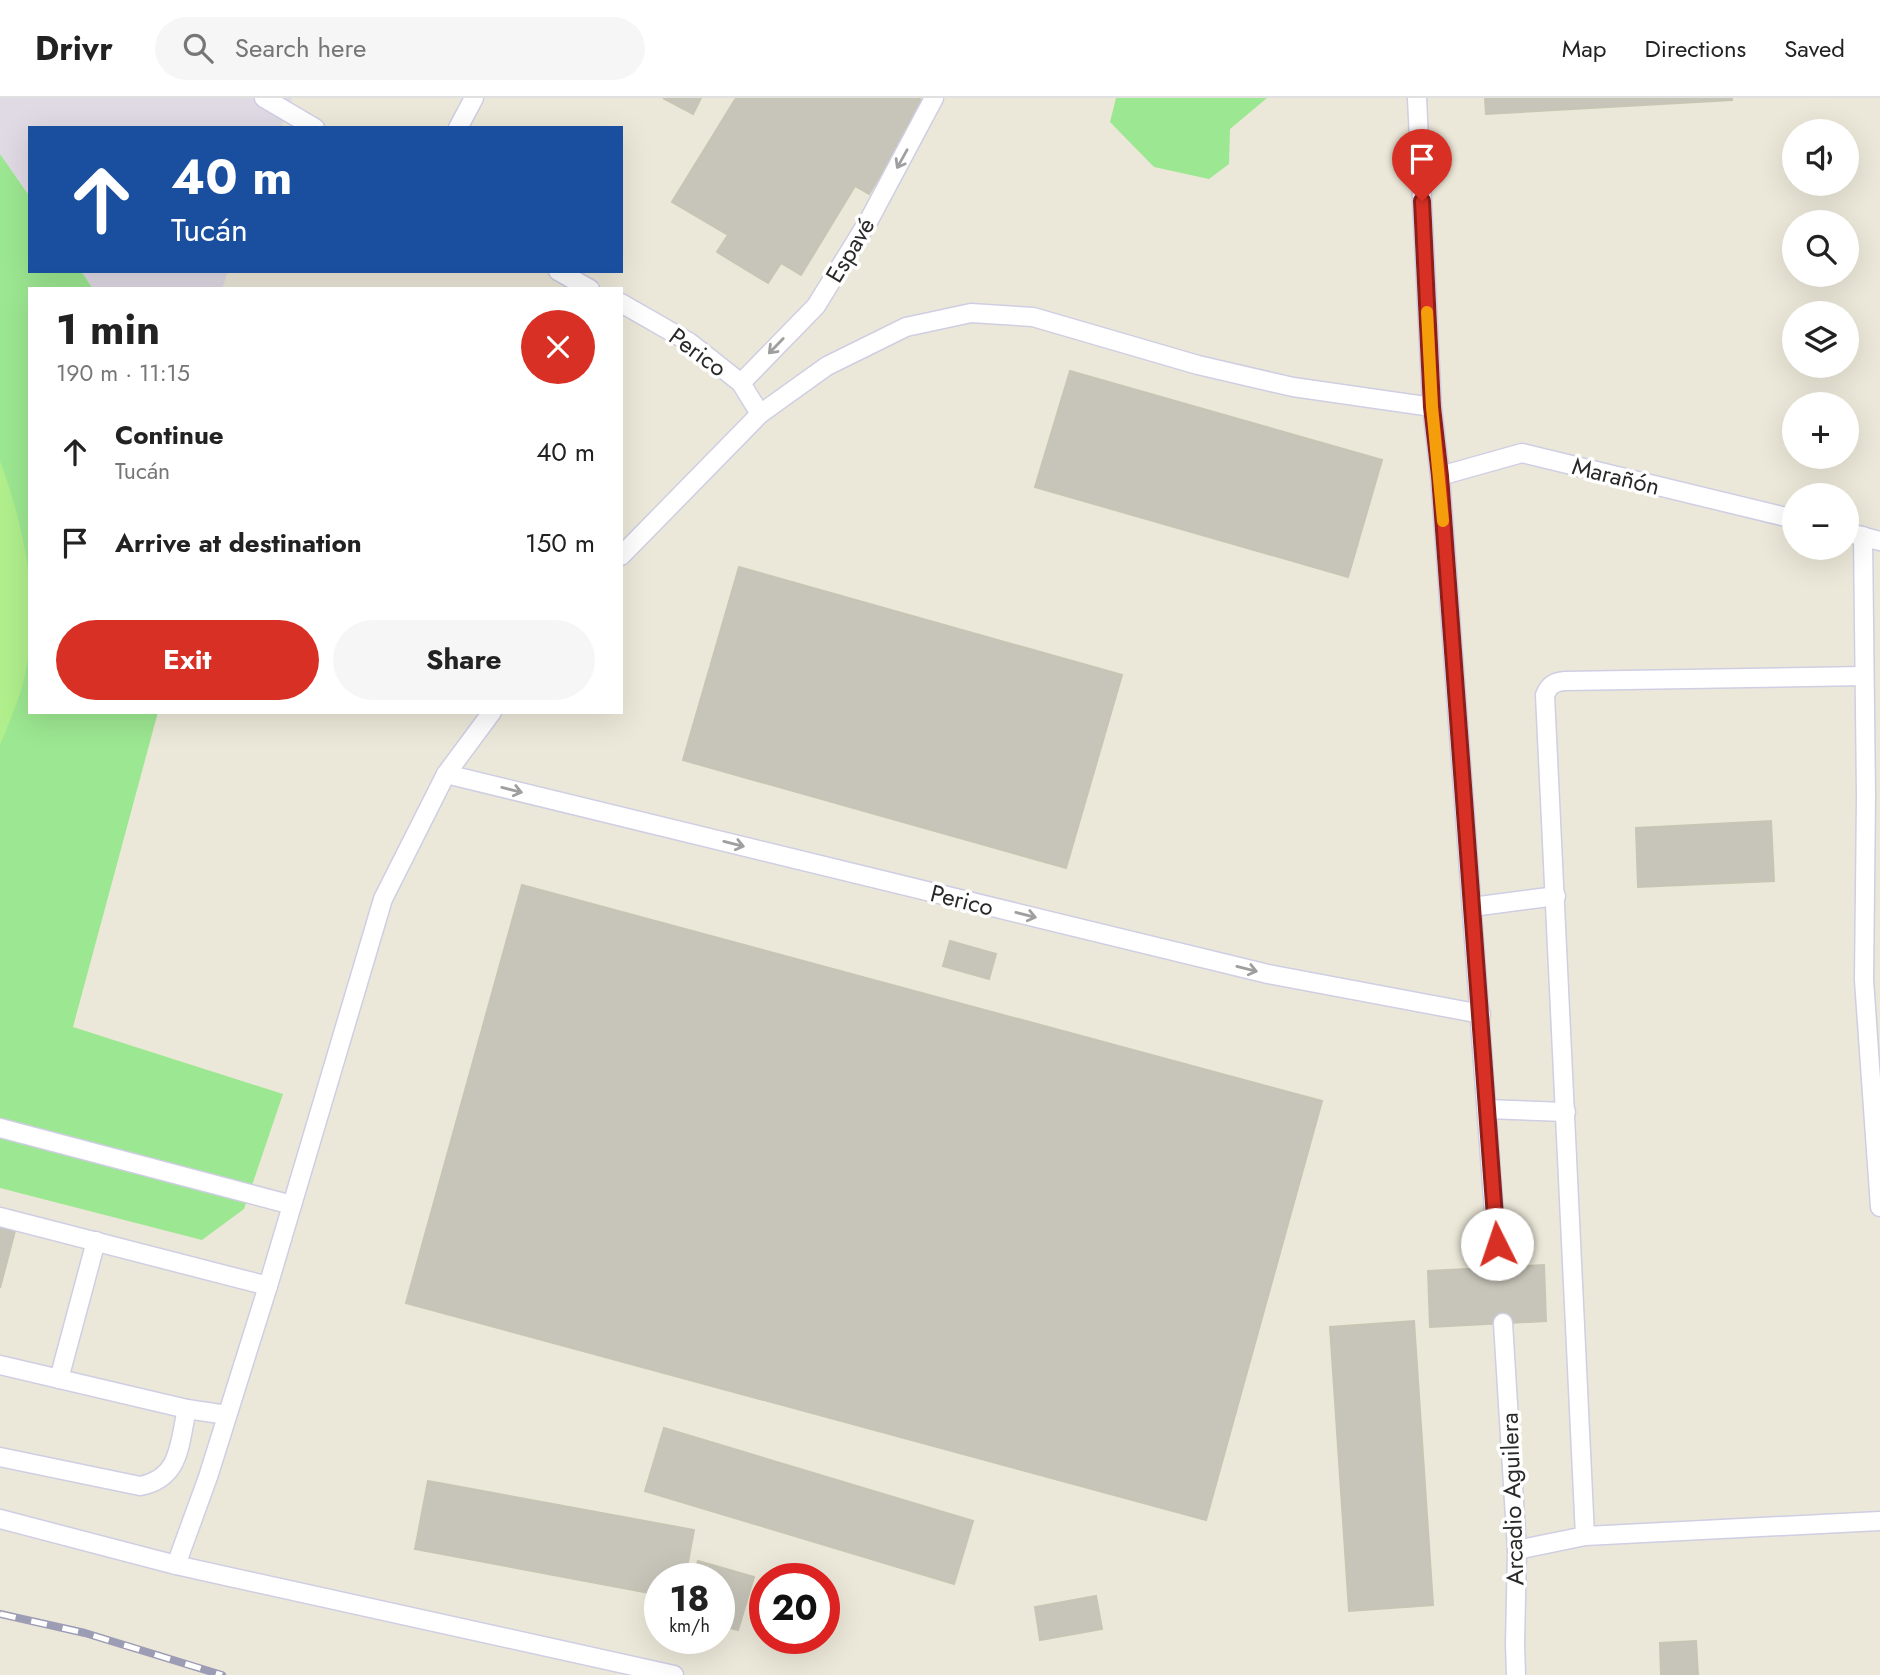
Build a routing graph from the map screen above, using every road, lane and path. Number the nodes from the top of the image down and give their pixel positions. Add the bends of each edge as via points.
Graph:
1 (264, 98) edge
2 (474, 98) edge
3 (934, 98) edge
4 (1417, 98) edge
5 (312, 126) edge
6 (459, 126) edge
7 (562, 273) edge
8 (586, 287) edge
9 (623, 304) edge
10 (741, 383) junction
11 (1432, 407) junction
12 (761, 414) junction
13 (1440, 476) junction
14 (1782, 516) edge
15 (1863, 536) edge
16 (623, 554) edge
17 (1864, 676) junction
18 (491, 714) edge
19 (446, 774) junction
20 (1556, 896) junction
21 (1472, 907) junction
22 (1481, 1014) junction
23 (1486, 1109) junction
24 (1566, 1112) junction
25 (0, 1128) edge
26 (292, 1205) junction
27 (1880, 1207) edge
28 (0, 1217) edge
29 (96, 1241) junction
30 (1498, 1267) dead end
31 (268, 1286) junction
32 (1503, 1323) dead end
33 (0, 1365) edge
34 (59, 1379) junction
35 (187, 1409) junction
36 (227, 1415) junction
37 (0, 1457) edge
38 (0, 1519) edge
39 (1880, 1521) edge
40 (1585, 1536) junction
41 (1517, 1550) junction
42 (176, 1565) junction
43 (674, 1675) edge
44 (1517, 1675) edge

1 - 5 lane
2 - 6 lane
3 -> 10 lane, Espavé via 869,220 816,306
4 - 11 lane
7 - 8 lane
9 - 10 lane, Perico via 689,342
10 - 12 lane, Perico
11 - 12 lane via 1293,387 1033,317 971,313 906,327 827,366
11 - 13 lane
12 - 16 lane
13 - 14 lane, Marañón via 1522,453
13 - 21 lane
15 - 17 lane
17 - 20 lane via 1556,681 1545,695
17 - 27 lane via 1864,980
18 - 19 lane
19 -> 22 lane, Perico via 1268,974
19 - 26 lane via 383,899
20 - 21 lane
20 - 24 lane
21 - 22 lane
22 - 23 lane
23 - 24 lane
23 - 30 lane
24 - 40 lane
25 - 26 lane
26 - 31 lane
28 - 29 lane
29 - 31 lane
29 - 34 lane
31 - 36 lane
32 - 41 lane, Arcadio Aguilera
33 - 34 lane
34 - 35 lane
35 - 36 lane
35 - 37 lane via 173,1468 155,1483 140,1486
36 - 42 lane
38 - 42 lane
39 - 40 lane
40 - 41 lane
41 - 44 lane, Arcadio Aguilera
42 - 43 lane

